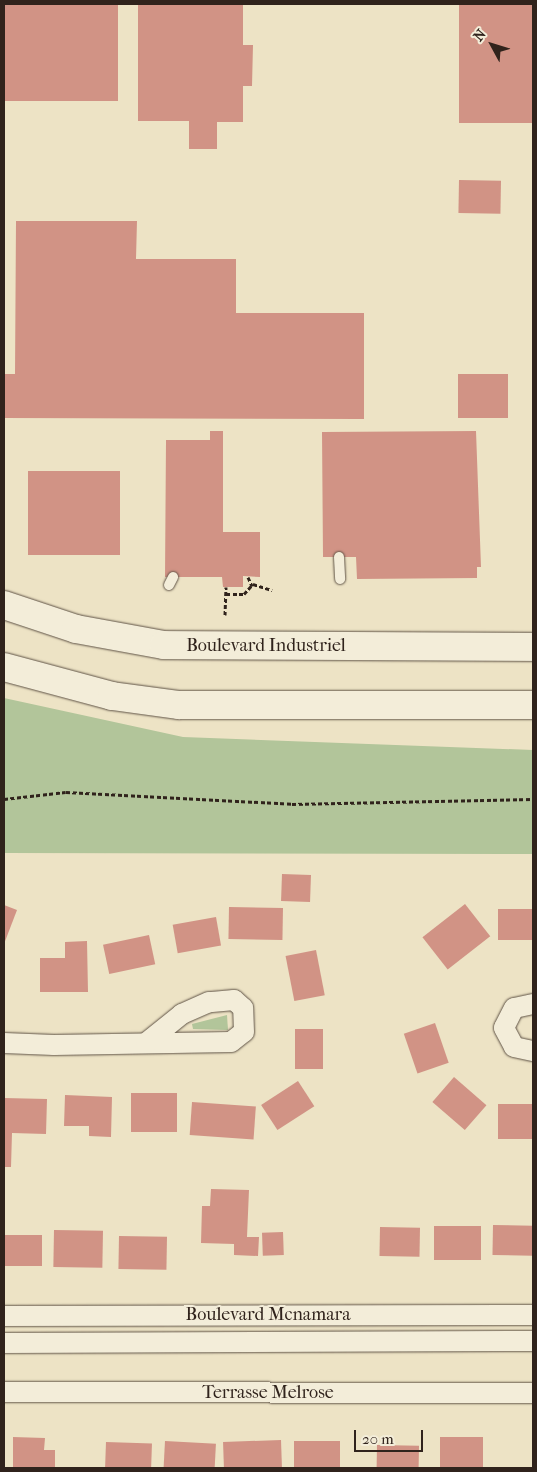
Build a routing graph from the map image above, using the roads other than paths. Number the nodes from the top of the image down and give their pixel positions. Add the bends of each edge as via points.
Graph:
1 (339, 557) dead end
2 (340, 580) dead end
3 (4, 605) edge
4 (533, 647) edge
5 (4, 667) edge
6 (533, 705) edge
7 (533, 1004) edge
8 (4, 1043) edge
9 (146, 1043) dead end
10 (533, 1051) edge
11 (533, 1315) edge
12 (4, 1316) edge
13 (533, 1341) edge
14 (4, 1343) edge
15 (4, 1392) edge
16 (533, 1393) edge

1 - 2 lane
3 - 4 street, Boulevard Industriel via 103,635 164,645
5 - 6 street via 112,696 179,705
7 - 10 street via 514,1008 504,1028 514,1047
8 - 9 street
11 - 12 street, Boulevard Mcnamara
13 - 14 street, Boulevard Mcnamara
15 - 16 street, Terrasse Melrose

